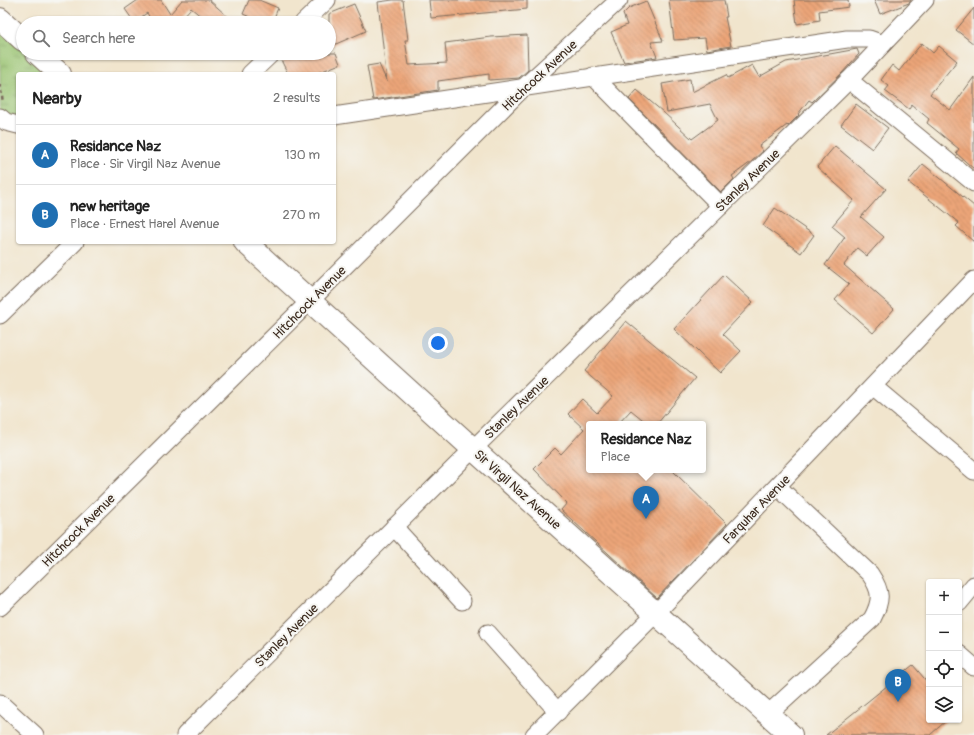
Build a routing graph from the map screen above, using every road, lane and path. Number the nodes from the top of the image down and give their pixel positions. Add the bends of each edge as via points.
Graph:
1 (327, 0) edge
2 (620, 0) edge
3 (925, 0) edge
4 (310, 16) edge
5 (0, 19) edge
6 (16, 34) edge
7 (883, 44) junction
8 (45, 60) edge
9 (265, 60) edge
10 (58, 72) edge
11 (252, 72) edge
12 (593, 76) junction
13 (849, 80) junction
14 (0, 85) edge
15 (524, 87) junction
16 (2, 112) edge
17 (336, 116) edge
18 (16, 124) edge
19 (974, 183) edge
20 (721, 206) junction
21 (73, 244) edge
22 (247, 244) edge
23 (974, 280) edge
24 (310, 301) junction
25 (0, 315) edge
26 (874, 387) junction
27 (472, 449) junction
28 (974, 470) edge
29 (778, 487) junction
30 (394, 527) junction
31 (974, 585) edge
32 (962, 599) edge
33 (462, 601) dead end
34 (0, 607) edge
35 (656, 613) junction
36 (488, 633) dead end
37 (962, 657) edge
38 (974, 667) edge
39 (0, 703) edge
40 (558, 712) junction
41 (768, 714) junction
42 (35, 735) edge
43 (185, 735) edge
44 (534, 735) edge
45 (791, 735) edge

1 - 4 street
2 - 15 street, Hitchcock Avenue
3 - 7 street, Stanley Avenue
5 - 6 main road
7 - 12 street via 869,39 847,39
7 - 13 street, Stanley Avenue
8 - 10 main road
9 - 11 street
12 - 15 street
12 - 20 street
13 - 19 street
13 - 20 street, Stanley Avenue
14 - 16 path
15 - 17 street
15 - 24 street, Hitchcock Avenue
16 - 18 street via 6,122
20 - 27 street, Stanley Avenue
21 - 25 street
22 - 24 main road, Sir Virgil Naz Avenue
23 - 26 street, Farquhar Avenue
24 - 27 main road, Sir Virgil Naz Avenue
24 - 34 street, Hitchcock Avenue
26 - 28 street
26 - 29 street, Farquhar Avenue
27 - 30 street, Stanley Avenue
27 - 35 main road, Sir Virgil Naz Avenue
29 - 35 street, Farquhar Avenue
29 - 41 street via 870,574 880,594 879,606 872,619
30 - 33 street
30 - 43 street, Stanley Avenue
31 - 32 street
35 - 40 street, Farquhar Avenue
35 - 41 main road, Sir Virgil Naz Avenue
36 - 40 street
37 - 38 street
39 - 42 street
40 - 44 street, Farquhar Avenue
41 - 45 main road, Sir Virgil Naz Avenue

